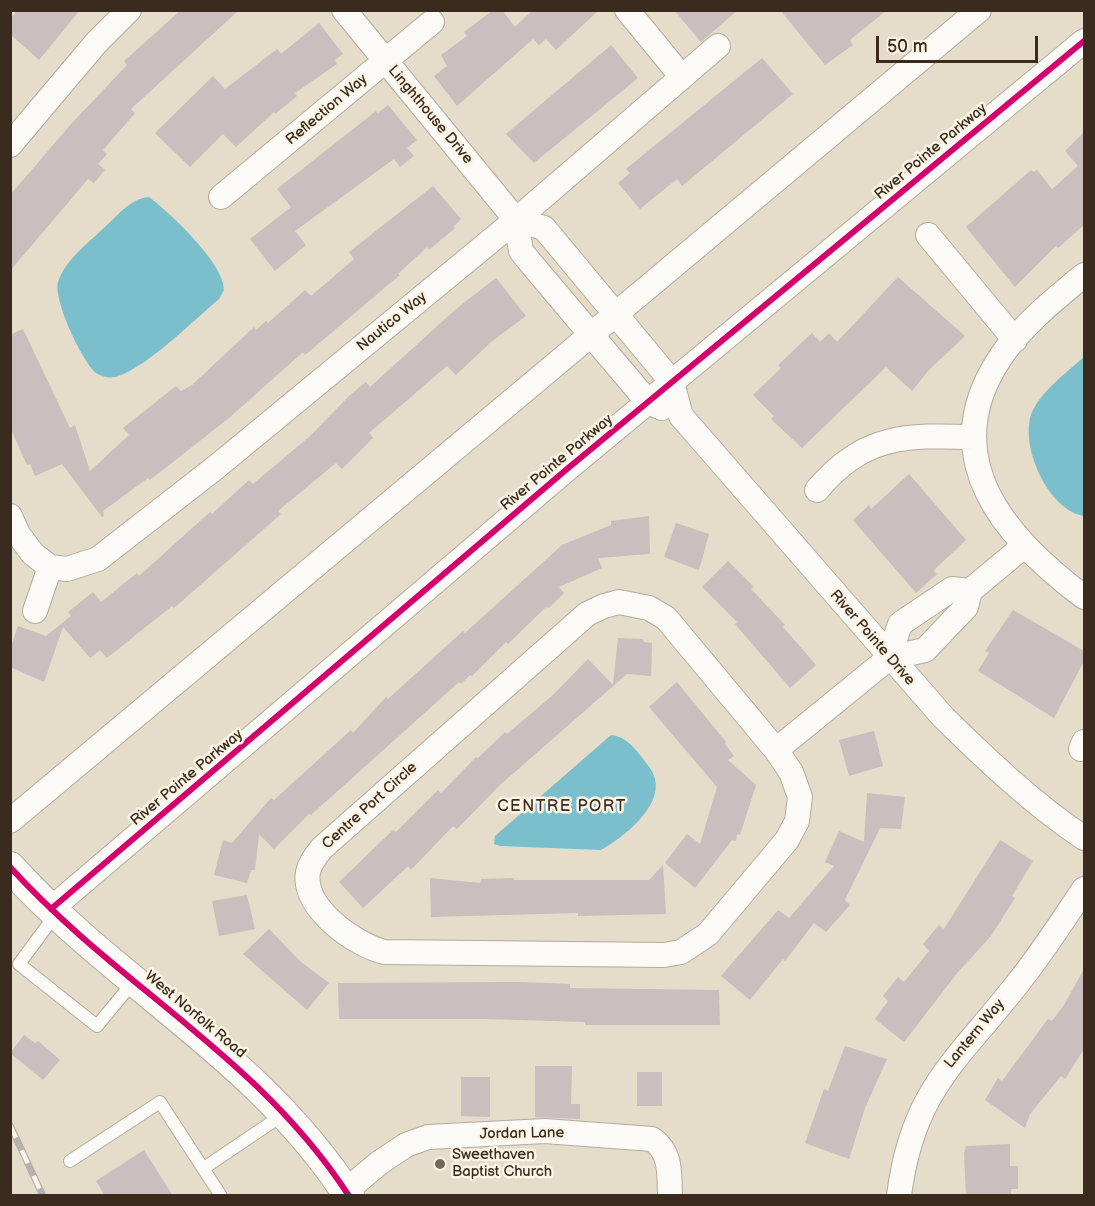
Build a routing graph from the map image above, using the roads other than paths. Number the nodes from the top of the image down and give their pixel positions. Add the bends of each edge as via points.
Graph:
1 (129, 10) edge
2 (344, 10) edge
3 (627, 10) edge
4 (979, 10) edge
5 (432, 22) dead end
6 (1084, 41) edge
7 (718, 46) dead end
8 (385, 61) junction
9 (682, 77) junction
10 (10, 145) edge
11 (221, 197) dead end
12 (516, 220) junction
13 (928, 236) dead end
14 (1084, 275) edge
15 (615, 315) junction
16 (590, 335) junction
17 (1015, 340) junction
18 (672, 382) junction
19 (648, 402) junction
20 (681, 416) junction
21 (974, 437) junction
22 (817, 490) dead end
23 (10, 516) edge
24 (1025, 545) junction
25 (50, 567) junction
26 (970, 591) junction
27 (1084, 597) edge
28 (35, 611) dead end
29 (889, 658) junction
30 (776, 750) junction
31 (10, 821) edge
32 (1084, 838) edge
33 (10, 867) edge
34 (1084, 889) edge
35 (53, 912) junction
36 (134, 980) junction
37 (285, 1113) junction
38 (70, 1161) dead end
39 (204, 1168) junction
40 (347, 1193) edge
41 (221, 1196) edge
42 (670, 1196) edge
43 (899, 1196) edge

1 - 10 street
2 - 8 street, Linghthouse Drive
3 - 9 street
4 - 15 street
5 - 8 street, Reflection Way
6 - 18 street, River Pointe Parkway
7 - 9 street, Nautico Way
8 - 11 street, Reflection Way
8 - 12 street, Linghthouse Drive
9 - 12 street, Nautico Way
12 - 15 street via 544,228
12 - 16 street via 521,251
12 - 25 street, Nautico Way via 215,468 98,559 67,569
13 - 17 street
14 - 17 street
15 - 16 street
15 - 18 street
16 - 19 street, River Pointe Drive
16 - 31 street
17 - 21 street via 987,380 978,405
18 - 19 street, River Pointe Parkway
18 - 20 street, River Pointe Drive
19 - 20 street, River Pointe Drive
19 - 35 street, River Pointe Parkway
20 - 29 street, River Pointe Drive
21 - 22 street via 894,439 870,446 852,455
21 - 24 street via 978,473 987,496
23 - 25 street via 33,554
24 - 26 street
24 - 27 street
25 - 28 street
26 - 29 street via 966,607 925,650
26 - 29 street via 952,589 900,624
29 - 30 street
29 - 32 street, River Pointe Drive via 986,759
30 - 30 street, Centre Port Circle via 666,618 630,602 604,606 587,614 322,848 308,872 308,886 314,901 348,936 384,952 664,955 681,952 708,934 787,840 796,821 800,797 791,772
33 - 35 street, West Norfolk Road
34 - 43 street, Lantern Way via 1019,982 930,1093 912,1131
35 - 36 street, West Norfolk Road
35 - 36 lane via 19,964 97,1026
36 - 37 street, West Norfolk Road via 232,1061
37 - 39 lane
37 - 40 street, West Norfolk Road
38 - 39 lane via 160,1102
39 - 41 lane
40 - 42 street, Jordan Lane via 397,1151 428,1137 545,1131 652,1139 667,1156

